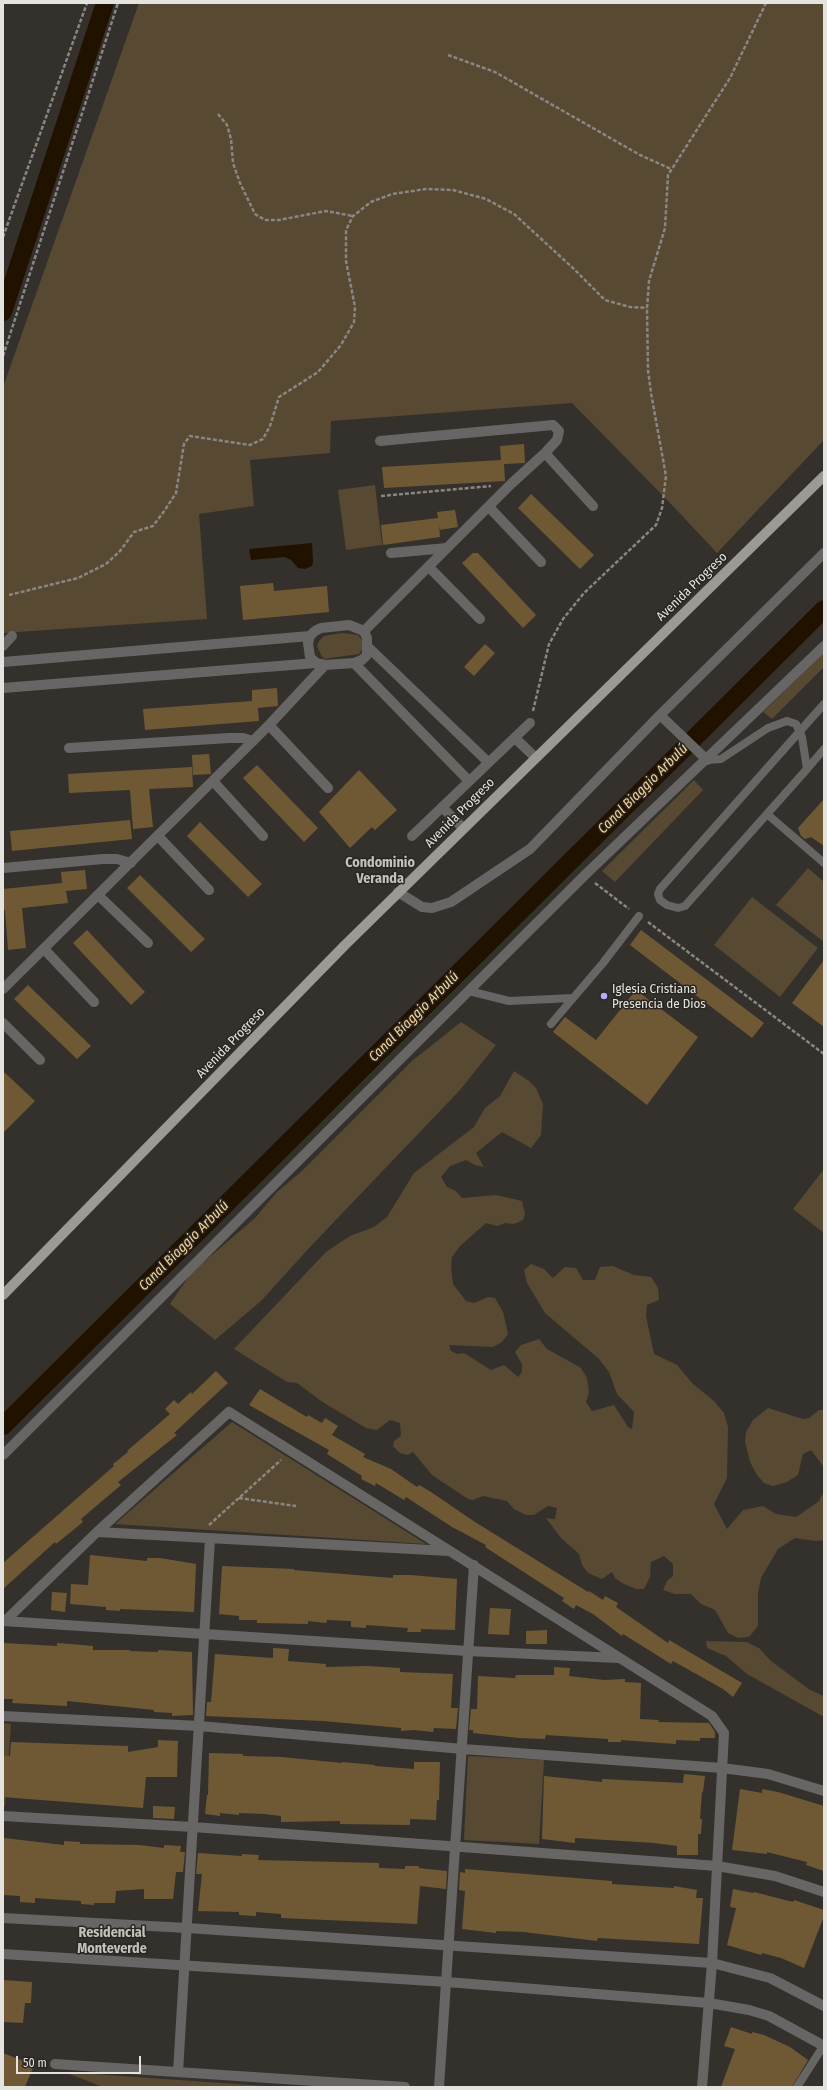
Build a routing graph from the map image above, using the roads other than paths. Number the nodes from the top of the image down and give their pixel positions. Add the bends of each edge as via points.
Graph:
1 (380, 441) dead end
2 (545, 453) junction
3 (824, 476) edge
4 (593, 506) dead end
5 (489, 507) junction
6 (447, 548) junction
7 (391, 553) dead end
8 (824, 553) edge
9 (541, 562) dead end
10 (429, 567) junction
11 (480, 619) dead end
12 (364, 631) junction
13 (12, 636) dead end
14 (310, 636) junction
15 (3, 646) edge
16 (824, 646) edge
17 (368, 647) junction
18 (3, 662) edge
19 (354, 663) junction
20 (321, 664) junction
21 (3, 688) edge
22 (824, 704) edge
23 (660, 715) junction
24 (530, 723) road end
25 (269, 725) junction
26 (799, 731) junction
27 (514, 738) junction
28 (253, 741) junction
29 (69, 748) dead end
30 (824, 749) edge
31 (535, 757) junction
32 (707, 760) junction
33 (488, 762) junction
34 (807, 769) junction
35 (469, 781) junction
36 (213, 782) junction
37 (328, 788) dead end
38 (442, 807) junction
39 (767, 814) junction
40 (463, 828) junction
41 (158, 836) junction
42 (264, 836) dead end
43 (412, 836) dead end
44 (131, 863) junction
45 (824, 863) edge
46 (3, 868) edge
47 (209, 890) dead end
48 (398, 892) junction
49 (98, 895) junction
50 (639, 916) road end
51 (148, 943) dead end
52 (44, 949) junction
53 (4, 986) edge
54 (469, 991) junction
55 (573, 998) junction
56 (94, 1002) dead end
57 (3, 1022) edge
58 (551, 1024) dead end
59 (40, 1060) dead end
60 (3, 1296) edge
61 (3, 1455) edge
62 (97, 1532) junction
63 (210, 1539) junction
64 (450, 1551) junction
65 (474, 1565) junction
66 (4, 1621) edge
67 (205, 1633) junction
68 (468, 1651) junction
69 (620, 1658) junction
70 (3, 1716) edge
71 (199, 1726) junction
72 (463, 1749) junction
73 (722, 1768) junction
74 (824, 1791) edge
75 (3, 1816) edge
76 (193, 1827) junction
77 (456, 1846) junction
78 (717, 1866) junction
79 (824, 1892) edge
80 (3, 1918) edge
81 (187, 1928) junction
82 (449, 1946) junction
83 (3, 1954) edge
84 (712, 1963) junction
85 (185, 1964) junction
86 (447, 1982) junction
87 (709, 2003) junction
88 (824, 2006) edge
89 (824, 2045) edge
90 (55, 2064) dead end
91 (178, 2072) junction
92 (296, 2083) edge
93 (383, 2086) edge
94 (404, 2087) edge
95 (439, 2087) edge
96 (702, 2087) edge
97 (797, 2087) edge

1 - 2 street via 553,424 559,431 557,440
2 - 4 street
2 - 5 street
3 - 31 main road, Avenida Progreso
5 - 6 street
5 - 9 street
6 - 7 street
6 - 10 street
8 - 23 street
10 - 11 street
10 - 12 street
12 - 14 street via 349,625 321,628
12 - 17 street
13 - 15 street
14 - 18 street
14 - 20 street via 307,649 310,657
16 - 32 street
17 - 19 street via 367,655
17 - 33 street
19 - 20 street
19 - 35 street
20 - 21 street
20 - 25 street
22 - 26 lane
23 - 32 street
23 - 48 street via 530,849 451,902 432,908 422,907
24 - 27 street
25 - 28 street
25 - 37 street
26 - 32 lane via 796,724 787,721 768,728 721,759
26 - 34 lane
26 - 39 lane via 660,888 660,900 678,908 685,906
27 - 31 street
27 - 33 street
28 - 29 street via 229,738
28 - 36 street
30 - 34 lane
31 - 40 main road, Avenida Progreso
32 - 54 street via 585,875
33 - 35 street
34 - 39 lane
35 - 38 street
36 - 41 street
36 - 42 street
38 - 40 street
38 - 43 street
39 - 45 lane
40 - 48 main road, Avenida Progreso
41 - 44 street
41 - 47 street
44 - 46 street via 103,859
44 - 49 street
48 - 60 main road, Avenida Progreso
49 - 51 street
49 - 52 street
50 - 55 lane
52 - 53 street
52 - 56 street
54 - 55 lane via 509,1001
54 - 61 street
55 - 58 lane
57 - 59 street
62 - 63 street
62 - 64 street via 229,1412
62 - 66 street
63 - 64 street
63 - 67 street
64 - 65 street
65 - 68 street
65 - 69 street
66 - 67 street
67 - 68 street
67 - 71 street
68 - 69 street
68 - 72 street
69 - 73 street via 712,1716 720,1724 724,1733
70 - 71 street
71 - 72 street
71 - 76 street
72 - 73 street
72 - 77 street
73 - 74 street via 768,1774
73 - 78 street
75 - 76 street
76 - 77 street
76 - 81 street
77 - 78 street
77 - 82 street
78 - 79 street via 775,1876
78 - 84 street
80 - 81 street
81 - 82 street
81 - 85 street
82 - 84 street
82 - 86 street
83 - 85 street
84 - 87 street
84 - 88 street via 770,1978
85 - 86 street
85 - 91 street
86 - 87 street
86 - 95 street
87 - 89 street via 769,2016
87 - 96 street
89 - 97 lane
90 - 91 street
91 - 92 street
92 - 93 street
93 - 94 street

